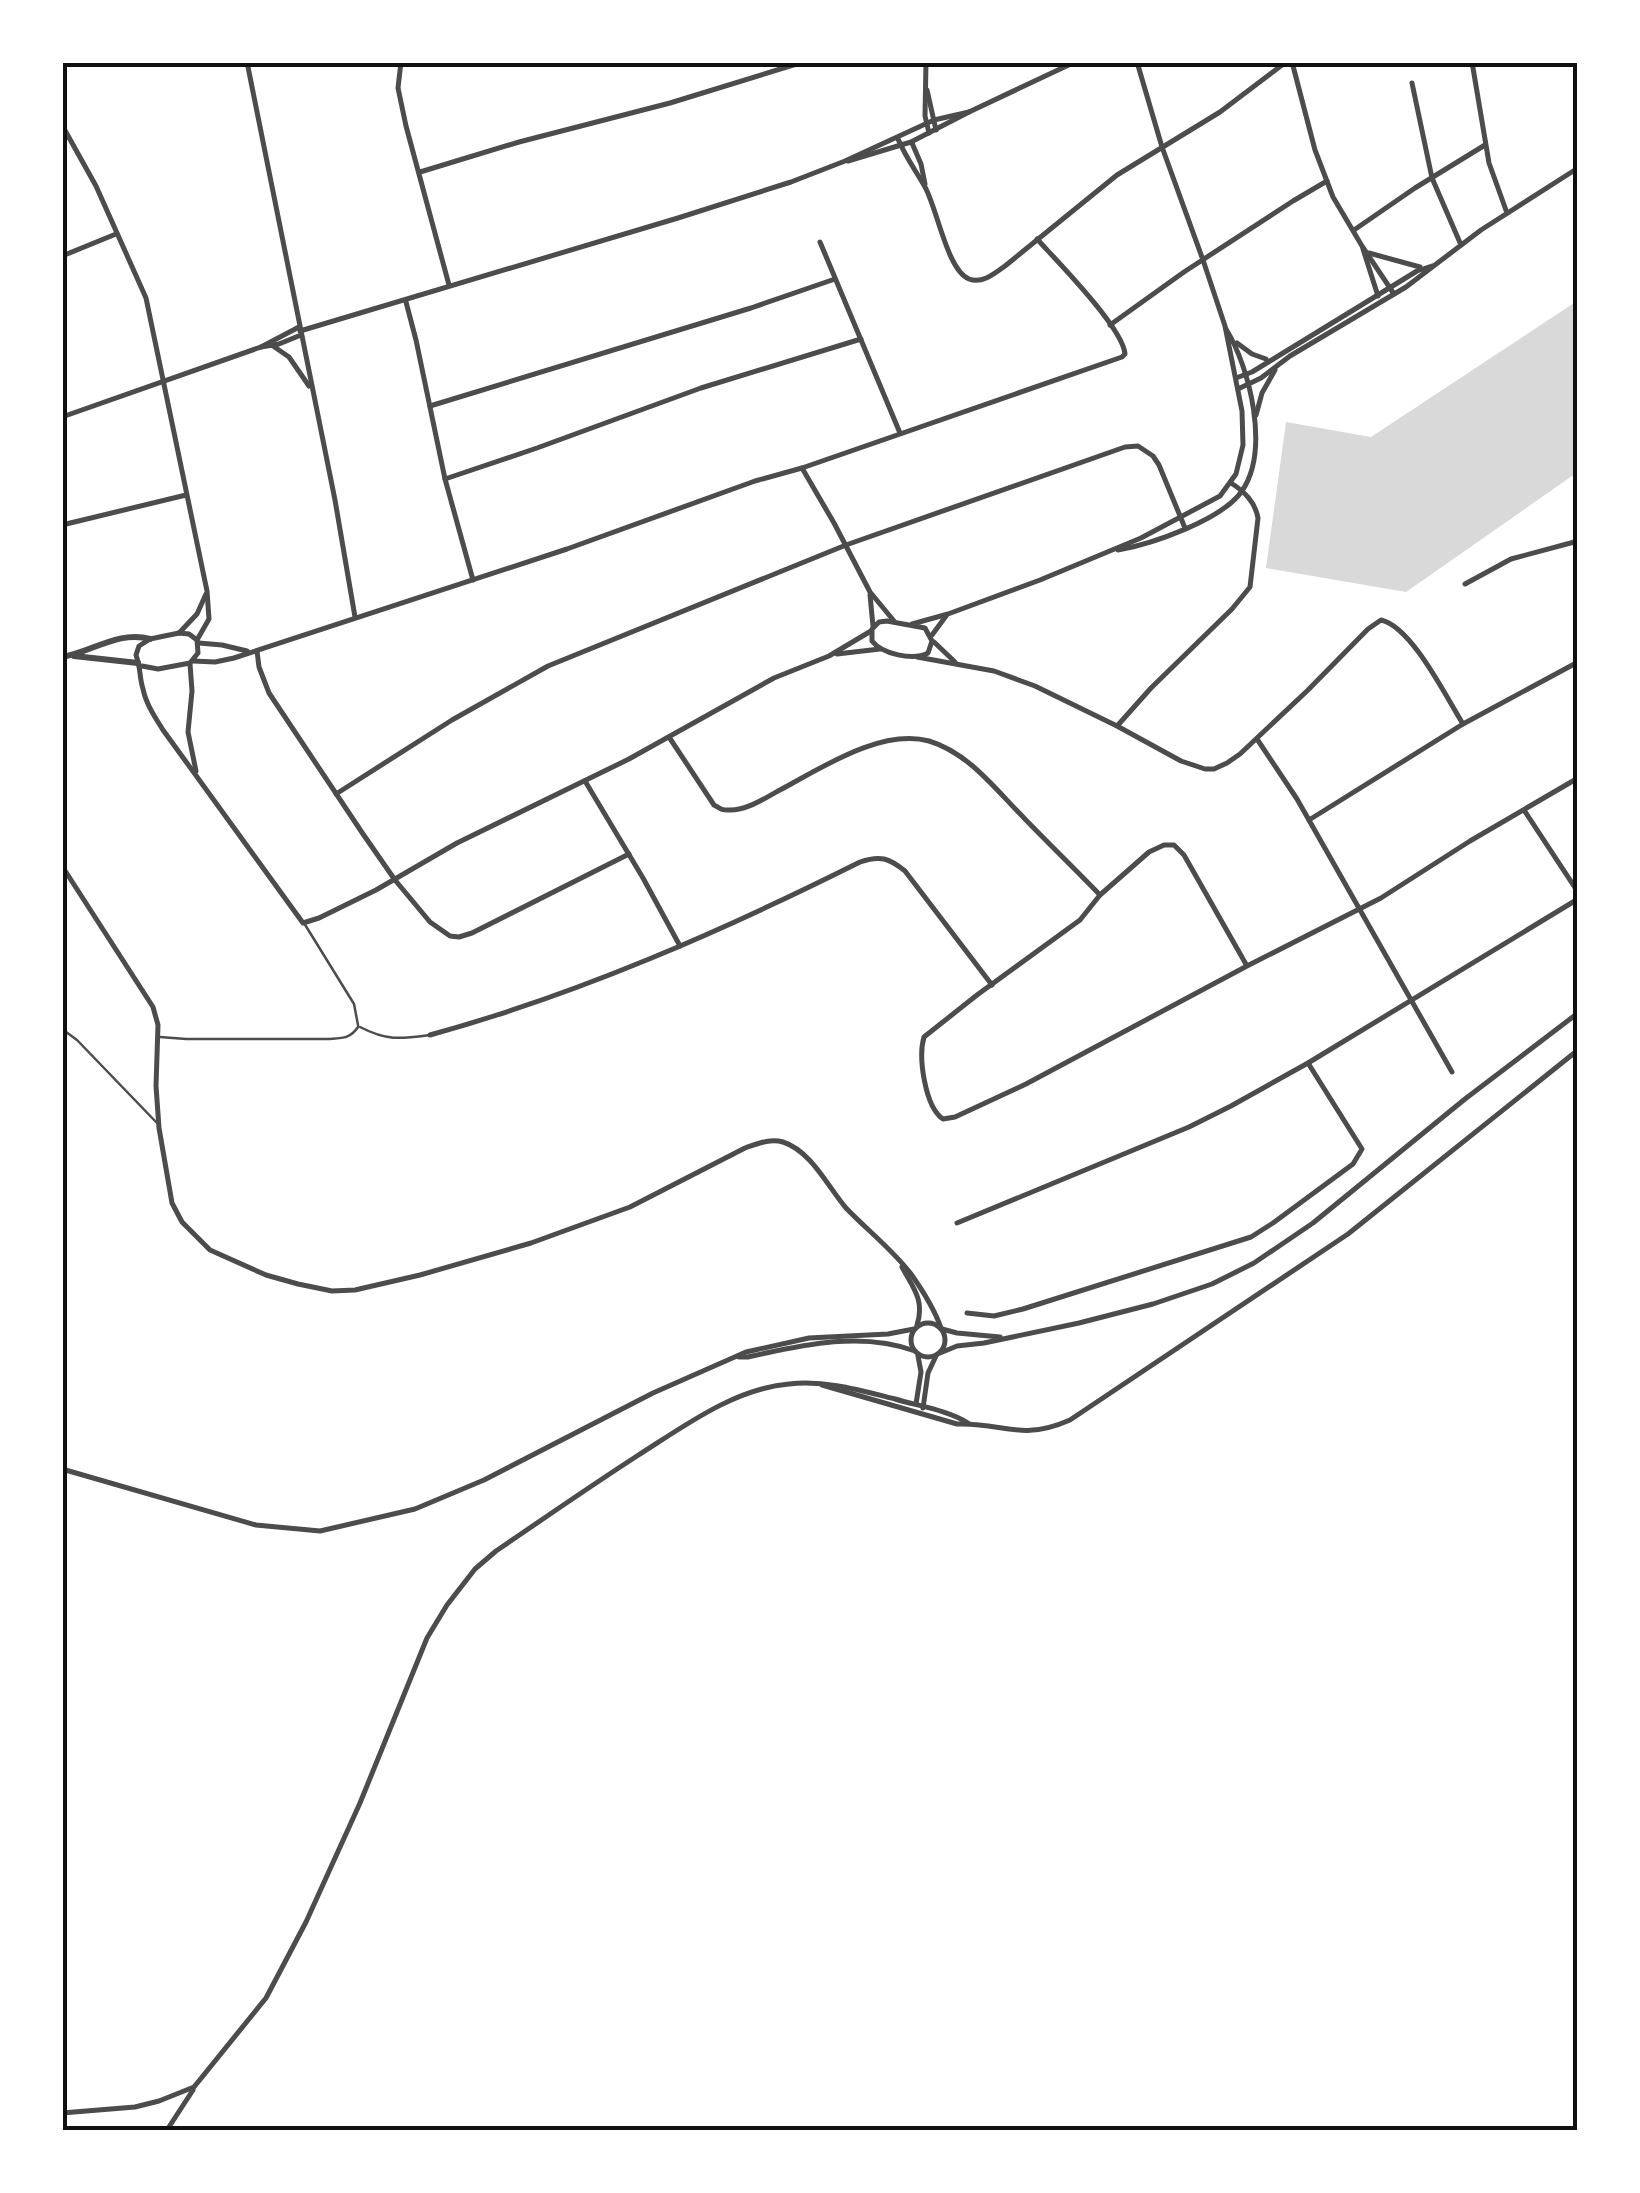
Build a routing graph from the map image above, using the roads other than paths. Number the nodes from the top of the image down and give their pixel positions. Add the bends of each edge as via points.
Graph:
1 (247, 62) edge
2 (401, 62) edge
3 (802, 62) edge
4 (926, 62) edge
5 (1075, 62) edge
6 (1137, 62) edge
7 (1289, 62) edge
8 (1472, 62) edge
9 (1412, 83) dead end
10 (926, 87) junction
11 (968, 112) junction
12 (934, 120) junction
13 (926, 124) junction
14 (62, 126) edge
15 (933, 132) junction
16 (906, 134) junction
17 (898, 138) junction
18 (911, 142) junction
19 (1486, 145) junction
20 (901, 146) junction
21 (1162, 147) junction
22 (845, 161) junction
23 (1578, 168) edge
24 (420, 172) junction
25 (1432, 178) junction
26 (1327, 181) junction
27 (925, 188) junction
28 (1507, 213) junction
29 (1353, 231) junction
30 (116, 234) junction
31 (1037, 239) junction
32 (820, 242) dead end
33 (1460, 245) junction
34 (1362, 246) junction
35 (1368, 253) junction
36 (62, 256) edge
37 (1204, 260) junction
38 (1435, 265) junction
39 (1424, 268) junction
40 (835, 279) junction
41 (449, 285) junction
42 (1389, 287) junction
43 (1394, 294) junction
44 (1379, 298) junction
45 (405, 300) junction
46 (1110, 325) junction
47 (1225, 326) junction
48 (300, 331) junction
49 (861, 339) junction
50 (1234, 341) junction
51 (260, 346) junction
52 (273, 346) junction
53 (1269, 359) junction
54 (1277, 367) junction
55 (1246, 374) junction
56 (1236, 378) junction
57 (165, 382) junction
58 (1249, 384) junction
59 (1238, 389) junction
60 (314, 392) junction
61 (430, 406) junction
62 (62, 417) edge
63 (1254, 428) junction
64 (900, 433) junction
65 (802, 468) junction
66 (445, 478) junction
67 (1231, 483) junction
68 (1242, 490) junction
69 (186, 495) junction
70 (1180, 518) junction
71 (62, 524) edge
72 (1185, 528) junction
73 (1578, 542) edge
74 (846, 545) junction
75 (1108, 552) junction
76 (473, 580) junction
77 (1465, 584) dead end
78 (207, 591) junction
79 (870, 592) junction
80 (948, 614) junction
81 (355, 618) junction
82 (894, 621) junction
83 (912, 624) junction
84 (872, 629) junction
85 (179, 633) junction
86 (932, 639) junction
87 (150, 640) junction
88 (197, 642) junction
89 (881, 649) junction
90 (253, 651) junction
91 (73, 656) junction
92 (829, 656) junction
93 (62, 658) edge
94 (918, 658) junction
95 (192, 662) junction
96 (1578, 662) edge
97 (958, 663) junction
98 (140, 665) junction
99 (1463, 724) junction
100 (1117, 726) junction
101 (669, 737) junction
102 (1256, 739) junction
103 (196, 774) junction
104 (1578, 778) edge
105 (585, 781) junction
106 (336, 794) junction
107 (1524, 810) junction
108 (1309, 820) junction
109 (629, 854) junction
110 (62, 866) edge
111 (395, 880) junction
112 (1100, 895) junction
113 (1578, 895) edge
114 (1359, 909) junction
115 (303, 923) junction
116 (680, 946) junction
117 (1247, 966) junction
118 (992, 985) junction
119 (1410, 1000) junction
120 (1578, 1012) edge
121 (358, 1027) junction
122 (62, 1029) edge
123 (430, 1035) joint
124 (159, 1036) junction
125 (1578, 1050) edge
126 (1308, 1062) junction
127 (1452, 1072) dead end
128 (159, 1126) junction
129 (957, 1224) dead end
130 (901, 1264) junction
131 (967, 1313) dead end
132 (915, 1328) junction
133 (942, 1328) junction
134 (1004, 1338) junction
135 (916, 1352) junction
136 (938, 1354) junction
137 (739, 1357) junction
138 (809, 1383) junction
139 (919, 1406) junction
140 (918, 1414) junction
141 (968, 1424) junction
142 (62, 1469) edge
143 (194, 2087) junction
144 (62, 2113) edge
145 (167, 2130) edge

1 - 48 street
2 - 24 street via 398,88
3 - 24 street
4 - 10 street
5 - 11 street
6 - 21 street
7 - 21 street
7 - 26 street
8 - 19 street
9 - 25 street
10 - 12 street
10 - 13 street
11 - 12 street
11 - 15 street
12 - 13 street
12 - 15 street
13 - 15 street
13 - 16 street
14 - 30 street
15 - 18 street
16 - 17 street
16 - 18 street
17 - 20 street
17 - 22 street
18 - 20 street
18 - 27 street
19 - 25 street
19 - 28 street
20 - 22 street
20 - 27 street
21 - 31 street
21 - 37 street
22 - 41 street
23 - 28 street
24 - 41 street
25 - 29 street
25 - 33 street
26 - 29 street
26 - 37 street
27 - 31 street via 967,278 986,278
28 - 33 street
29 - 34 street
30 - 36 street
30 - 57 street via 146,298
31 - 46 street
32 - 40 street
33 - 38 street
34 - 35 street
34 - 44 street
35 - 39 street
35 - 42 street
37 - 46 street
37 - 47 street
38 - 39 street
38 - 43 street
39 - 42 street
40 - 49 street
40 - 61 street
41 - 45 street
42 - 43 street
42 - 44 street
43 - 44 street
44 - 53 street
44 - 54 street
45 - 48 street
45 - 61 street
46 - 64 street via 1125,350 1117,360
47 - 50 street
47 - 56 street
48 - 51 street
48 - 52 street
48 - 60 street
49 - 64 street
49 - 66 street
50 - 53 street
50 - 55 street
51 - 52 street
51 - 57 street
52 - 60 street
53 - 55 street
54 - 58 street
54 - 63 street via 1262,392
55 - 56 street
55 - 58 street
56 - 59 street
57 - 62 street
57 - 69 street
58 - 59 street
58 - 63 street
59 - 67 street via 1243,445
60 - 81 street
61 - 66 street
63 - 68 street via 1252,467
64 - 65 street
65 - 74 street
65 - 76 street
66 - 76 street
67 - 68 street
67 - 70 street
68 - 72 street
68 - 100 street via 1258,518 1250,587
69 - 71 street
69 - 78 street
70 - 72 street
70 - 74 street via 1153,456 1132,446
70 - 75 street
72 - 75 street
73 - 77 street via 1511,559
74 - 79 street
74 - 106 street via 548,666
75 - 80 street
76 - 81 street
78 - 85 street
78 - 88 street via 209,619
79 - 82 street
79 - 84 street
80 - 83 street
80 - 86 street
81 - 90 street
82 - 83 street
82 - 84 street
83 - 86 street
84 - 89 street
84 - 92 street
85 - 87 street
85 - 88 street
86 - 94 street via 928,653
86 - 97 street
87 - 91 street via 104,642
87 - 98 street via 137,649
88 - 90 street
88 - 95 street
89 - 92 street
89 - 94 street
90 - 95 street
90 - 106 street via 269,693
91 - 93 street
91 - 98 street
92 - 101 street via 774,678
94 - 97 street
95 - 98 street
95 - 103 street via 188,732
96 - 99 street
97 - 100 street via 1035,686
98 - 103 street via 152,713
99 - 102 street via 1407,638 1381,620
99 - 108 street
100 - 102 street via 1205,769 1227,763
101 - 105 street
101 - 112 street via 714,805 730,810 864,748 896,739 928,741 981,774
102 - 108 street
103 - 115 street
104 - 107 street
105 - 109 street
105 - 111 street
106 - 111 street
107 - 113 street
107 - 114 street
108 - 114 street
109 - 111 street via 459,937 430,922
109 - 116 street
110 - 124 street via 153,1007
111 - 115 street
112 - 117 street via 1150,852 1174,845
112 - 118 street via 1080,920
113 - 119 street
114 - 117 street
114 - 119 street
115 - 121 lane via 354,1004
116 - 118 street via 879,857 905,871
116 - 123 street
117 - 118 street via 1026,1084 956,1117 939,1117 927,1092 921,1043
119 - 126 street
119 - 127 street
120 - 134 street via 1314,1223 1254,1263 1153,1304
121 - 123 lane via 398,1040
121 - 124 lane via 347,1038 328,1039
122 - 128 lane
124 - 128 street
125 - 141 street via 1348,1234 1070,1420 1025,1432
126 - 129 street via 1189,1127
126 - 131 street via 1362,1149 1353,1164 1273,1223 1240,1240 1023,1309
128 - 130 street via 172,1203 210,1250 266,1275 332,1292 420,1275 548,1237 630,1207 746,1148 778,1140 801,1153
130 - 132 street via 920,1300
130 - 133 street
132 - 133 street via 926,1322
132 - 135 street
132 - 137 street via 809,1338
133 - 134 street
133 - 136 street via 946,1344
134 - 136 street
135 - 136 street
135 - 137 street via 834,1342
135 - 139 street
136 - 139 street
137 - 142 street via 415,1509 320,1531 256,1526
138 - 139 street
138 - 140 street
138 - 143 street via 764,1388 706,1414 475,1569 427,1638 306,1922 266,1998
139 - 140 street
139 - 141 street
140 - 141 street
143 - 144 street via 135,2108
143 - 145 street

